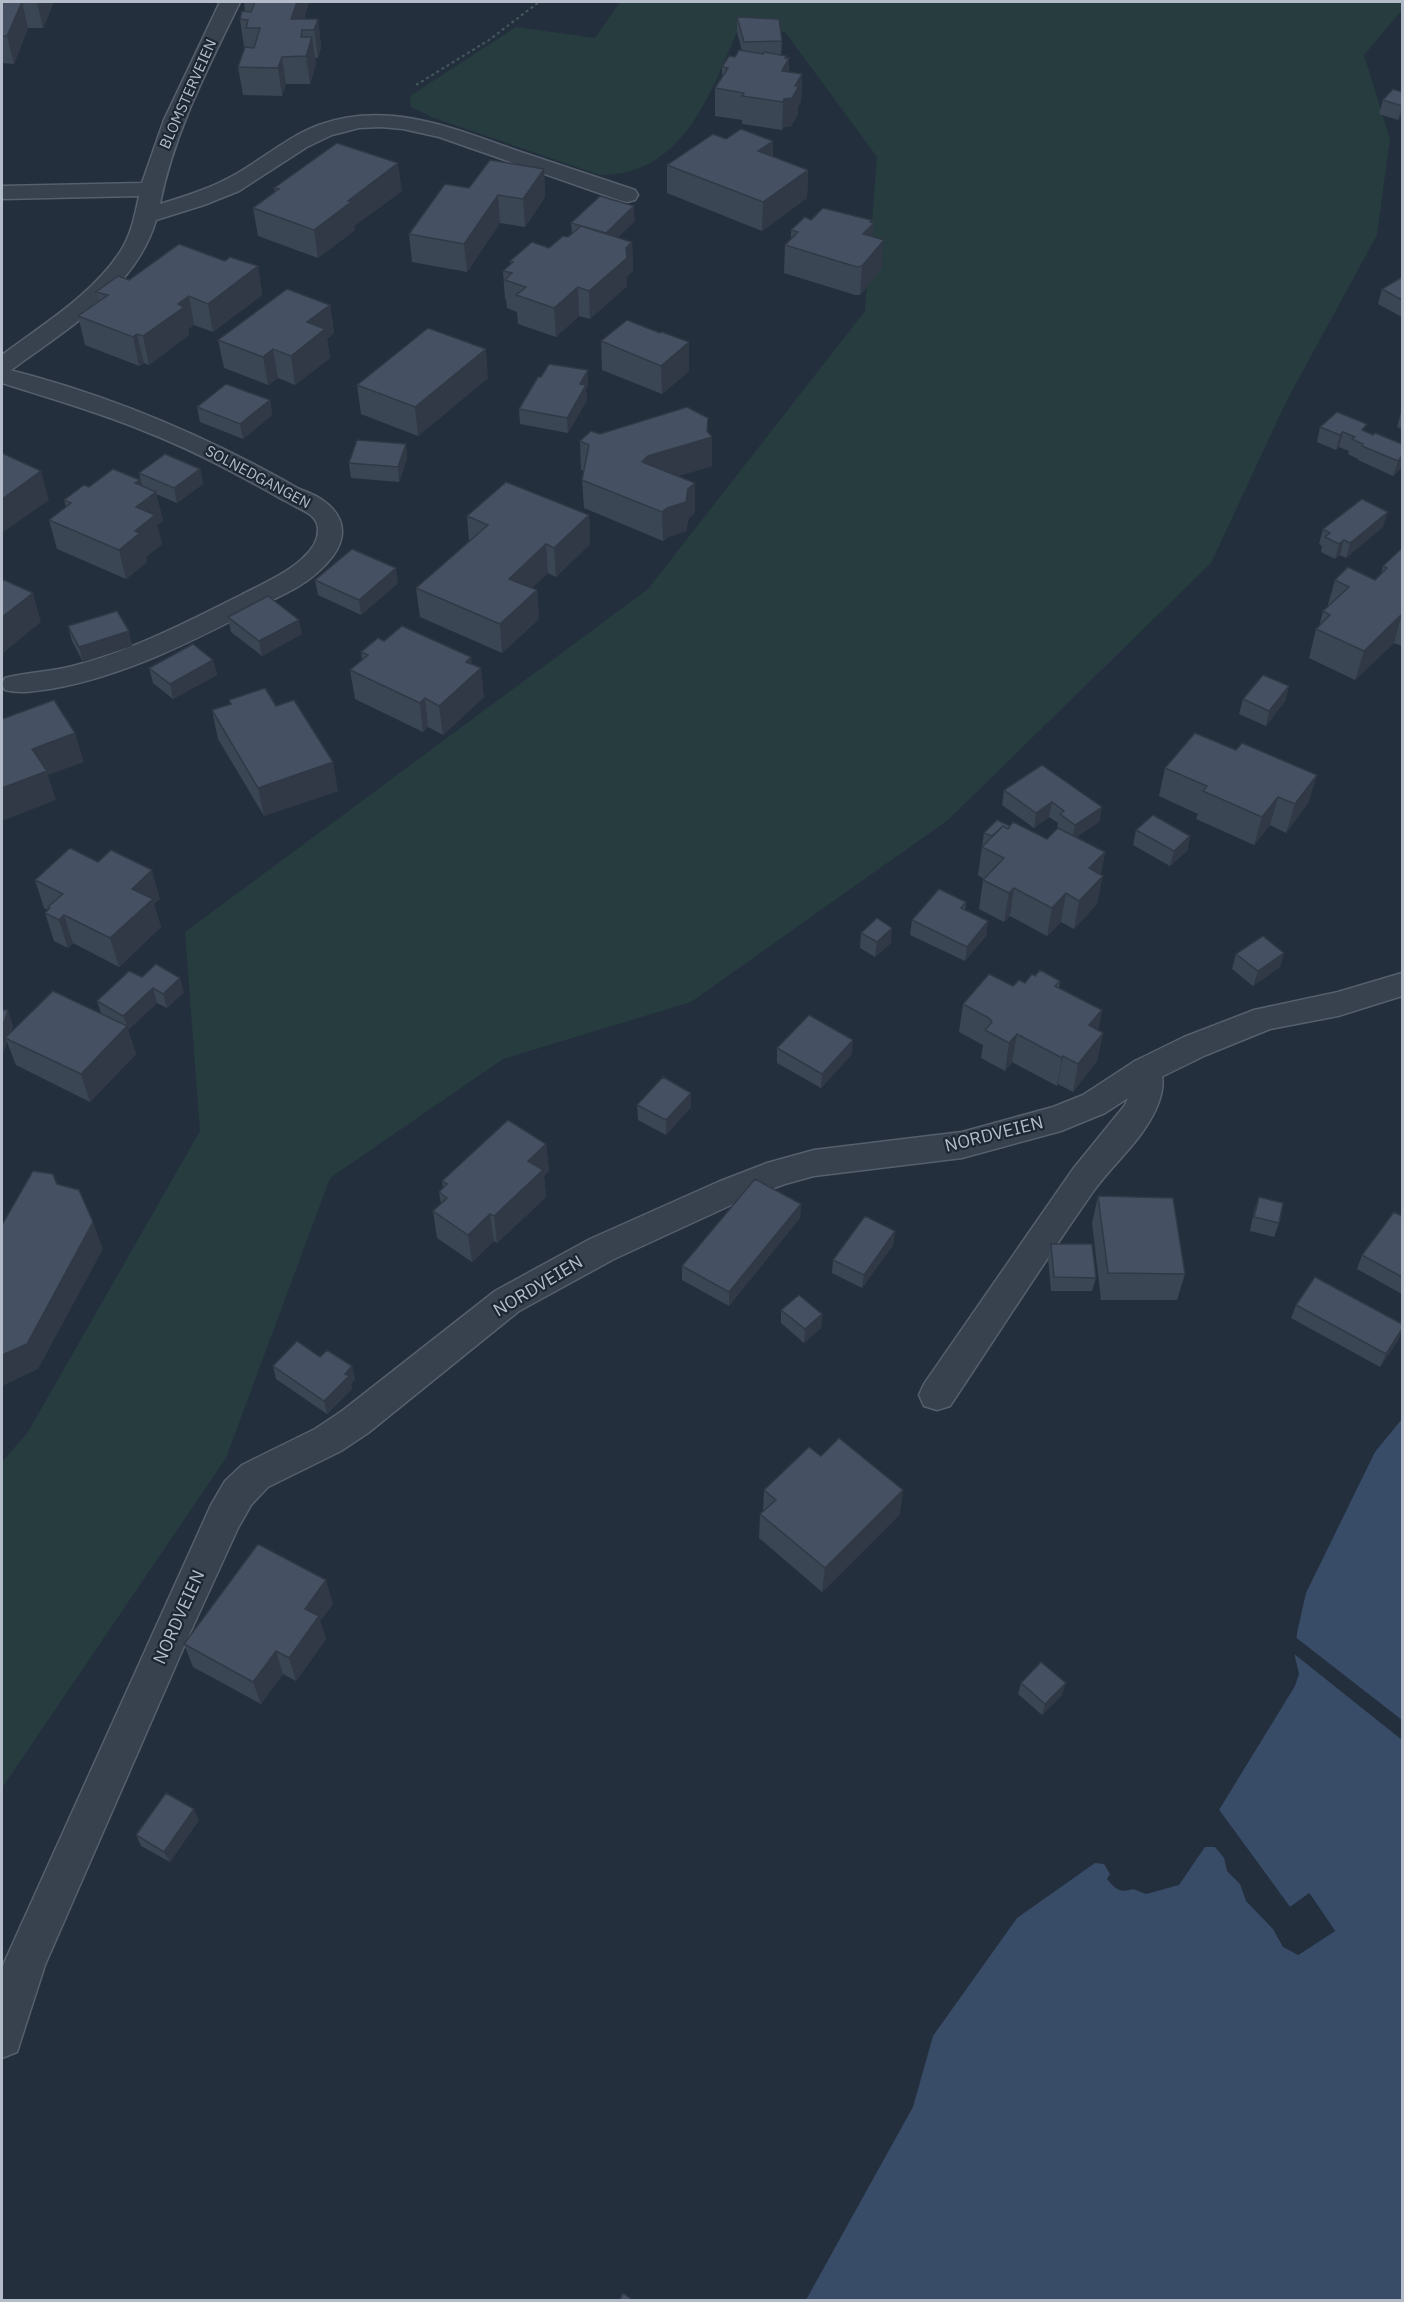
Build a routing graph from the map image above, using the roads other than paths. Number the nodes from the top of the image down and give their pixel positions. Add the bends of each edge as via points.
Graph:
1 (230, 2) edge
2 (150, 189) junction
3 (2, 192) edge
4 (627, 195) dead end
5 (148, 215) junction
6 (2, 366) edge
7 (2, 375) edge
8 (15, 684) dead end
9 (1402, 985) edge
10 (1146, 1070) junction
11 (937, 1395) dead end
12 (2, 2037) edge

1 - 2 street, BLOMSTERVEIEN via 190,85
2 - 3 street
2 - 5 street
4 - 5 street via 436,130 370,120 336,126 240,182
5 - 6 street via 132,252 117,272
7 - 8 street, SOLNEDGANGEN via 174,434 245,468 322,511 331,535 312,564 224,615 151,649 78,674
9 - 10 street, NORDVEIEN via 1338,1004 1265,1018
10 - 11 street via 1147,1090 1139,1110 1085,1178
10 - 12 street, NORDVEIEN via 1094,1104 1061,1118 962,1145 814,1163 779,1172 634,1234 507,1301 355,1422 255,1476 238,1493 224,1517 171,1632 25,1963

